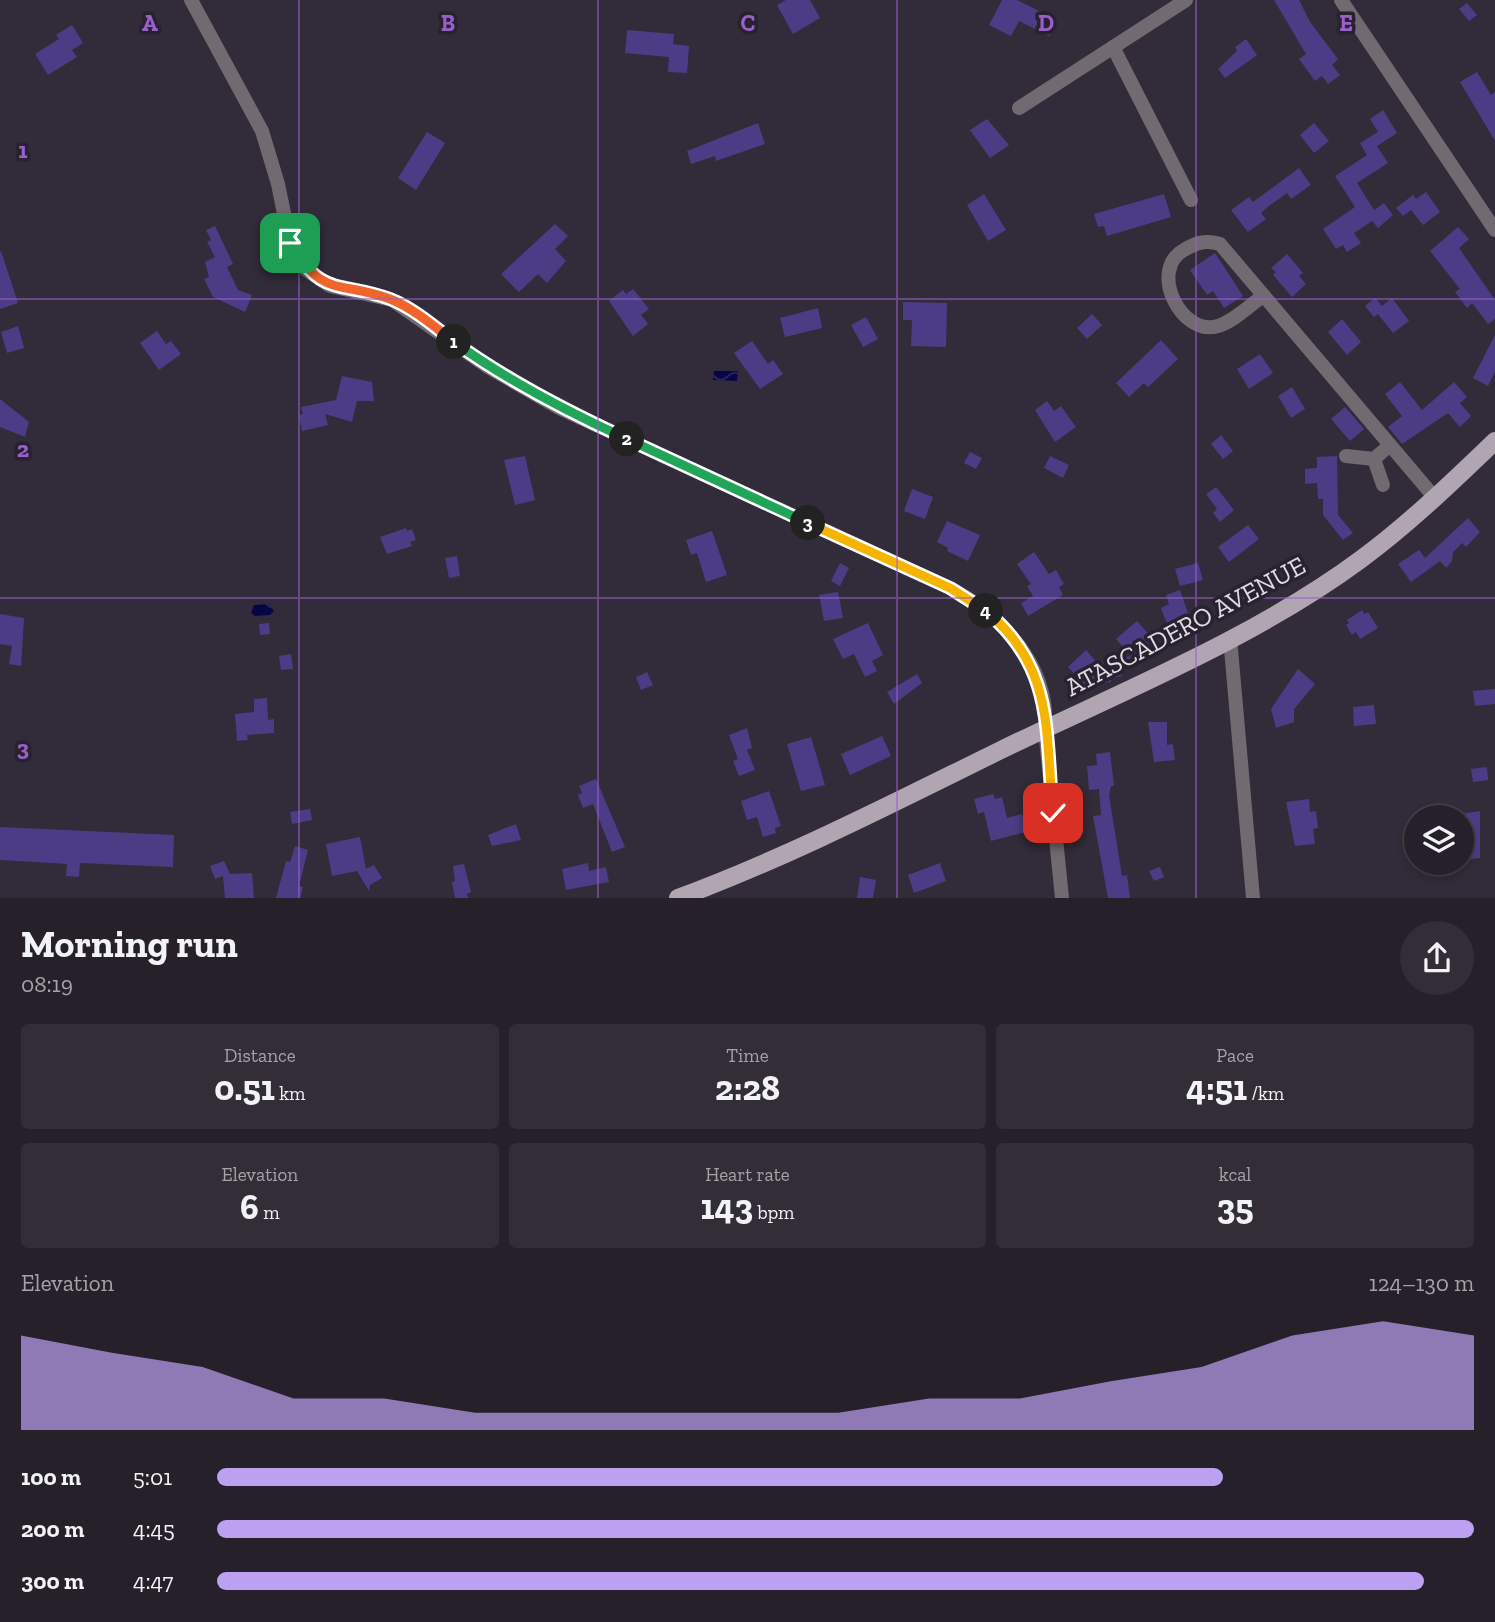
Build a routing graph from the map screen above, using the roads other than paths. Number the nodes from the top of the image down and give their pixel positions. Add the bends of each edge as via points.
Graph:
1 (191, 0) edge
2 (1186, 0) edge
3 (1341, 0) edge
4 (1113, 47) junction
5 (1019, 108) dead end
6 (1191, 200) dead end
7 (1495, 230) edge
8 (1263, 296) junction
9 (1495, 441) edge
10 (1390, 445) junction
11 (1346, 456) dead end
12 (1374, 458) junction
13 (1383, 485) dead end
14 (1435, 498) junction
15 (1230, 638) junction
16 (1045, 729) junction
17 (705, 893) edge
18 (678, 898) edge
19 (1062, 898) edge
20 (1253, 898) edge

1 - 16 street via 262,131 290,243 306,270 330,286 393,300 488,367 559,408 963,595 999,623 1027,659 1040,686
2 - 4 street
3 - 7 street
4 - 5 street
4 - 6 street
8 - 8 street via 1220,326 1199,325 1181,309 1171,292 1167,271 1177,254 1208,241 1220,244
8 - 10 street
9 - 14 main road, ATASCADERO AVENUE
10 - 12 street
10 - 14 street
11 - 12 street
12 - 13 street
14 - 15 main road, ATASCADERO AVENUE via 1360,560
15 - 16 main road, ATASCADERO AVENUE
15 - 20 street
16 - 17 main road, ATASCADERO AVENUE
16 - 19 street
17 - 18 main road, ATASCADERO AVENUE

